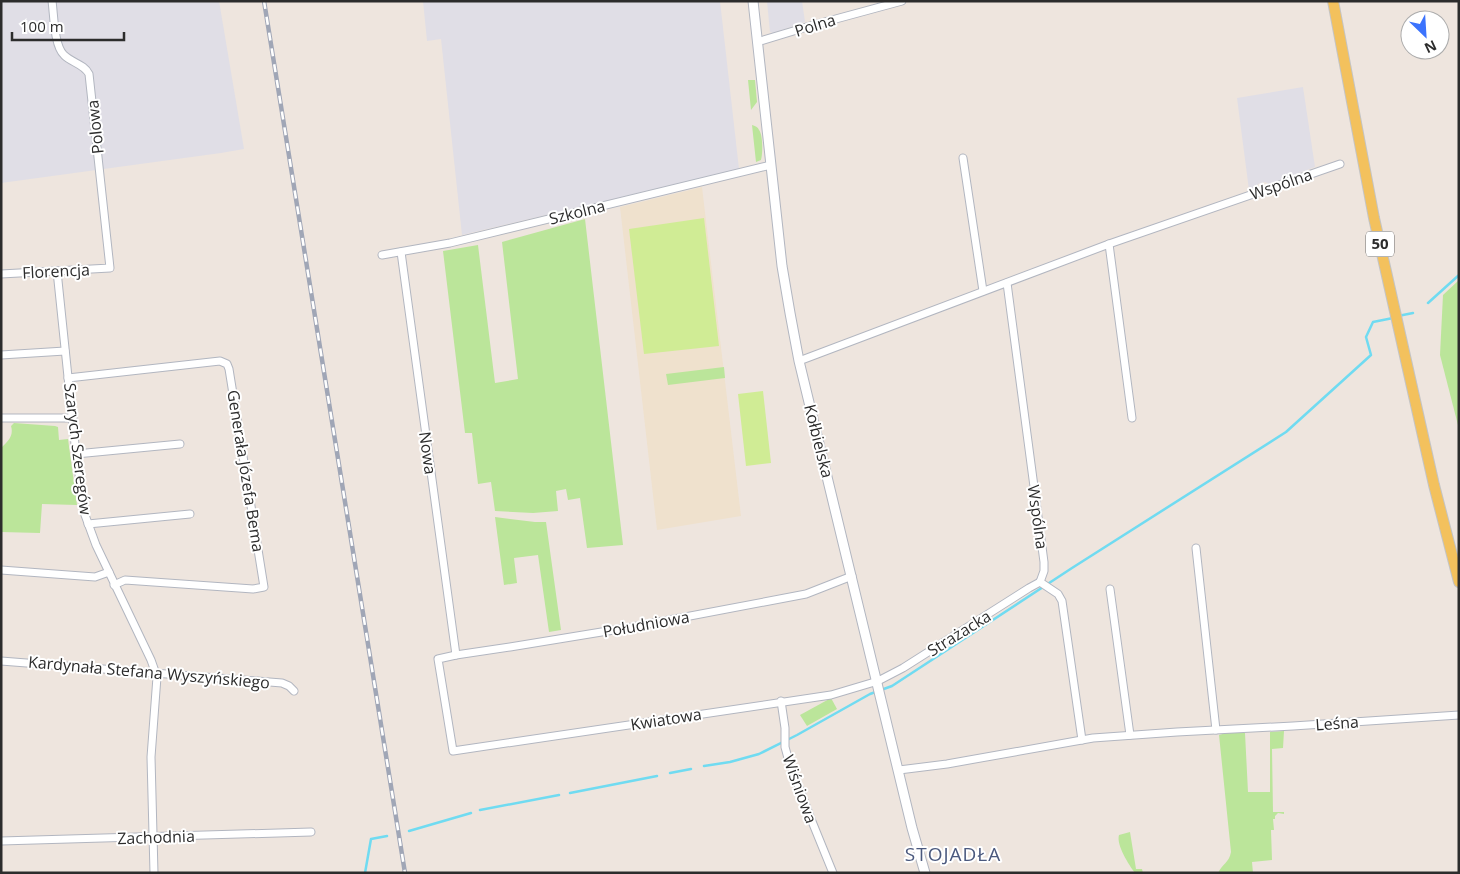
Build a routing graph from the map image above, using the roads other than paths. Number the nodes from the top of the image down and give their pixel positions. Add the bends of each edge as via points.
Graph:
1 (52, 1) edge
2 (753, 1) edge
3 (902, 1) edge
4 (1333, 1) edge
5 (757, 42) junction
6 (963, 158) dead end
7 (771, 164) junction
8 (1340, 164) dead end
9 (1109, 244) junction
10 (400, 252) junction
11 (382, 255) dead end
12 (110, 268) joint
13 (57, 271) junction
14 (1, 274) edge
15 (1007, 282) junction
16 (983, 291) junction
17 (65, 351) junction
18 (1, 355) edge
19 (799, 361) junction
20 (68, 378) junction
21 (1, 418) edge
22 (73, 418) junction
23 (1132, 418) dead end
24 (180, 444) dead end
25 (76, 454) junction
26 (190, 514) dead end
27 (88, 524) junction
28 (1196, 548) dead end
29 (1, 570) edge
30 (109, 572) junction
31 (852, 576) junction
32 (1459, 582) edge
33 (1043, 584) junction
34 (114, 585) junction
35 (1110, 589) dead end
36 (456, 655) junction
37 (1, 661) edge
38 (155, 673) junction
39 (879, 687) junction
40 (294, 692) dead end
41 (782, 702) junction
42 (1459, 715) edge
43 (1216, 730) junction
44 (1130, 735) junction
45 (1082, 740) junction
46 (453, 751) joint
47 (899, 770) junction
48 (311, 832) dead end
49 (153, 836) junction
50 (1, 841) edge
51 (154, 873) edge
52 (833, 873) edge
53 (925, 873) edge

1 - 12 street, Polowa via 58,48 66,58 89,74
2 - 5 street, Kołbielska
3 - 5 street, Polna
4 - 32 main road, 50 via 1374,218
5 - 7 street, Kołbielska
6 - 16 street
7 - 10 street, Szkolna via 450,244
7 - 19 street, Kołbielska via 782,266
8 - 9 street, Wspólna
9 - 15 street, Wspólna
9 - 23 street
10 - 11 street, Szkolna
10 - 36 street, Nowa
12 - 13 street, Florencja
13 - 14 street, Florencja
13 - 17 street, Szarych Szeregów
15 - 16 street, Wspólna
15 - 33 street, Wspólna via 1044,562
16 - 19 street, Wspólna
17 - 18 street
17 - 20 street, Szarych Szeregów
19 - 31 street, Kołbielska
20 - 22 street, Szarych Szeregów
20 - 34 street, Generała Józefa Bema via 220,361 229,369 264,587 253,589 125,580
21 - 22 street
22 - 25 street, Szarych Szeregów
24 - 25 street
25 - 27 street, Szarych Szeregów
26 - 27 street
27 - 30 street, Szarych Szeregów
28 - 43 street
29 - 30 street via 96,577
30 - 34 street, Szarych Szeregów
31 - 36 street, Południowa via 806,594 632,627
31 - 39 street, Kołbielska
33 - 39 street, Strażacka via 1029,588 903,668
33 - 45 street via 1058,594 1062,601
34 - 38 street, Szarych Szeregów
35 - 44 street
36 - 46 street, Południowa via 438,659
37 - 38 street, Kardynała Stefana Wyszyńskiego
38 - 40 street, Kardynała Stefana Wyszyńskiego via 282,683
38 - 49 street via 150,757
39 - 41 street, Kwiatowa
39 - 47 street, Kołbielska
41 - 46 street, Kwiatowa
41 - 52 street, Wiśniowa via 785,747
42 - 43 street, Leśna
43 - 44 street, Leśna
44 - 45 street, Leśna
45 - 47 street, Leśna
47 - 53 street, Kołbielska
48 - 49 street, Zachodnia
49 - 50 street, Zachodnia
49 - 51 street

